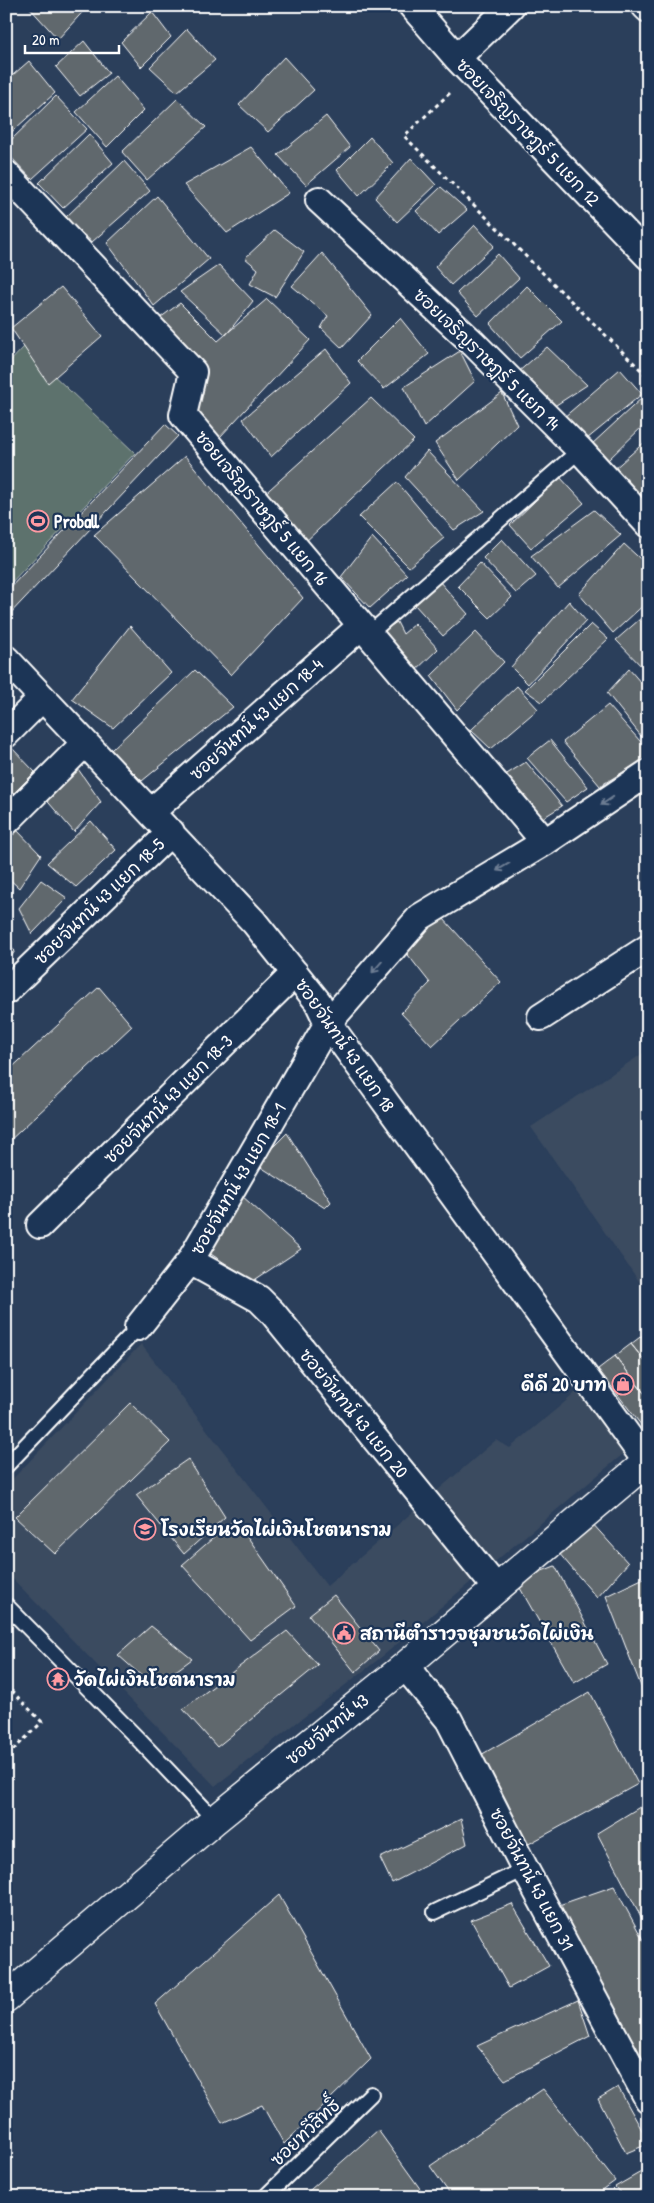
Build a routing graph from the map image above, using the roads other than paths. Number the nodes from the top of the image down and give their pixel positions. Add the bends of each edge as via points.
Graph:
1 (412, 6) edge
2 (511, 6) edge
3 (465, 66) junction
4 (6, 174) edge
5 (319, 200) dead end
6 (648, 256) edge
7 (580, 450) junction
8 (648, 524) edge
9 (365, 630) junction
10 (6, 659) edge
11 (42, 698) junction
12 (6, 734) edge
13 (85, 743) junction
14 (648, 774) edge
15 (151, 812) junction
16 (6, 822) edge
17 (170, 832) junction
18 (545, 842) junction
19 (648, 948) edge
20 (295, 974) junction
21 (6, 991) edge
22 (541, 1017) dead end
23 (328, 1023) junction
24 (40, 1225) dead end
25 (190, 1261) junction
26 (134, 1332) joint
27 (647, 1462) edge
28 (6, 1466) edge
29 (497, 1589) junction
30 (6, 1605) edge
31 (405, 1666) junction
32 (215, 1820) junction
33 (525, 1869) junction
34 (435, 1912) dead end
35 (9, 1991) edge
36 (371, 2094) dead end
37 (648, 2099) edge
38 (265, 2197) edge

1 - 3 street, ซอยเจริญราษฎร์ 5 แยก 12
2 - 3 street
3 - 6 street, ซอยเจริญราษฎร์ 5 แยก 12
4 - 9 street, ซอยเจริญราษฎร์ 5 แยก 16 via 193,372 183,415
5 - 7 street, ซอยเจริญราษฎร์ 5 แยก 14 via 472,342
7 - 8 street, ซอยเจริญราษฎร์ 5 แยก 14
7 - 9 lane
9 - 15 street, ซอยจันทน์ 43 แยก 18-4
9 - 18 street, ซอยเจริญราษฎร์ 5 แยก 16
10 - 11 street, ซอยจันทน์ 43 แยก 18
11 - 12 street
11 - 13 street, ซอยจันทน์ 43 แยก 18
13 - 15 street, ซอยจันทน์ 43 แยก 18
13 - 16 street
14 -> 18 street, ซอยจันทน์ 43 แยก 18-1
15 - 17 street, ซอยจันทน์ 43 แยก 18
17 - 20 street, ซอยจันทน์ 43 แยก 18 via 254,922
17 - 21 street, ซอยจันทน์ 43 แยก 18-5
18 -> 23 street, ซอยจันทน์ 43 แยก 18-1 via 420,917
19 - 22 street
20 - 23 street, ซอยจันทน์ 43 แยก 18 via 318,1002
20 - 24 street, ซอยจันทน์ 43 แยก 18-3
23 - 25 street, ซอยจันทน์ 43 แยก 18-1
23 - 27 street, ซอยจันทน์ 43 แยก 18
25 - 26 street, ซอยจันทน์ 43 แยก 18-1
25 - 29 street, ซอยจันทน์ 43 แยก 20 via 259,1299 272,1312
26 - 28 lane
27 - 29 street, ซอยจันทน์ 43
29 - 31 street, ซอยจันทน์ 43
30 - 32 lane
31 - 32 street, ซอยจันทน์ 43
31 - 33 street, ซอยจันทน์ 43 แยก 31 via 449,1720
32 - 35 street, ซอยจันทน์ 43
33 - 34 lane
33 - 37 street, ซอยจันทน์ 43 แยก 31
36 - 38 lane, ซอยทวีสิทธิ์

